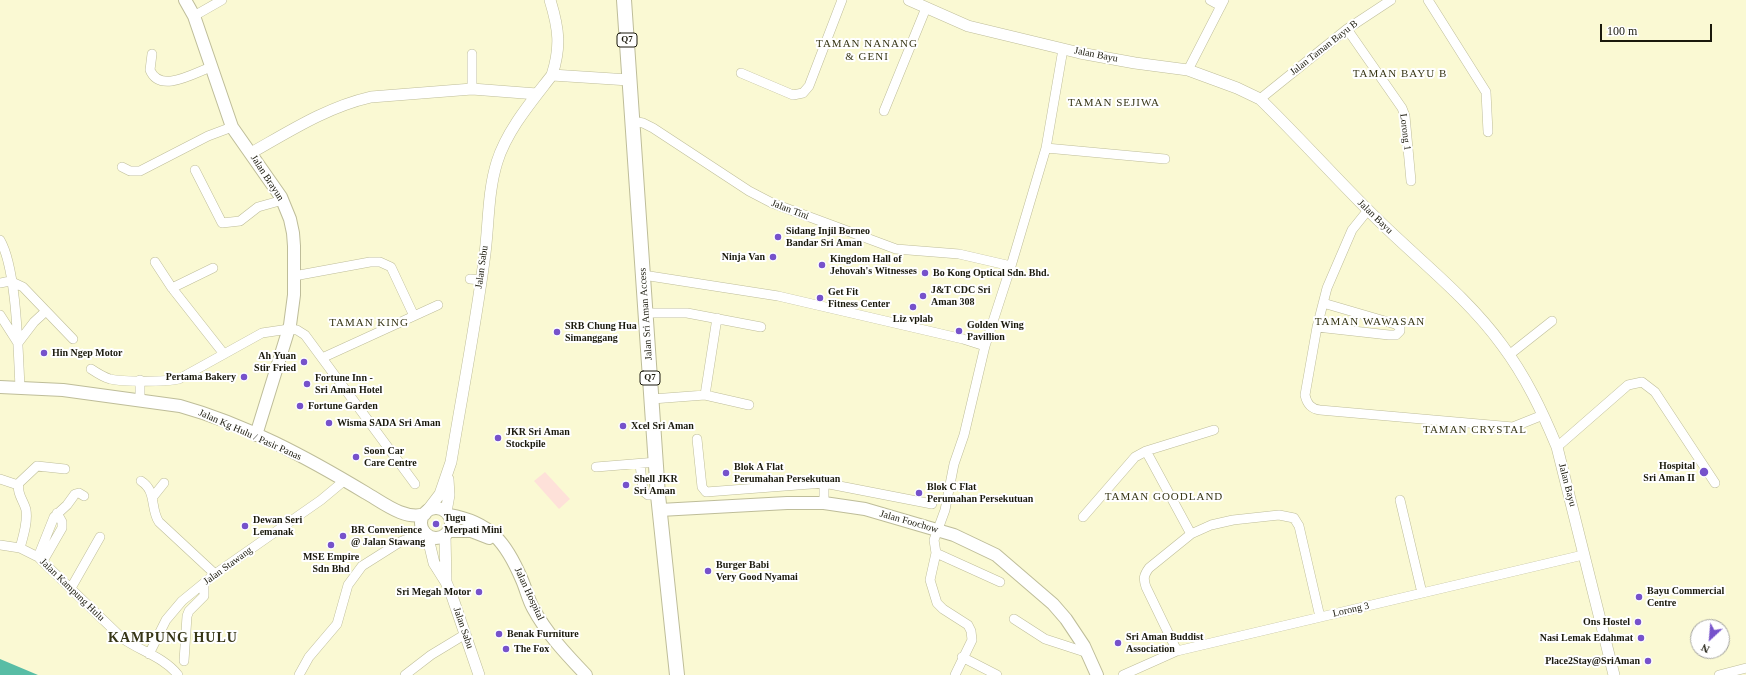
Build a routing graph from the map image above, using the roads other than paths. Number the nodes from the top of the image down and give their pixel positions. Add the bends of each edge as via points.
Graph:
1 (185, 0) edge
2 (222, 0) edge
3 (550, 0) edge
4 (624, 0) edge
5 (842, 0) edge
6 (908, 0) edge
7 (1210, 0) edge
8 (1391, 0) edge
9 (1428, 0) edge
10 (1222, 3) edge
11 (926, 8) junction
12 (194, 16) junction
13 (1348, 29) junction
14 (1063, 49) junction
15 (152, 54) dead end
16 (472, 54) dead end
17 (210, 67) junction
18 (1188, 70) junction
19 (741, 73) dead end
20 (552, 76) junction
21 (629, 80) junction
22 (472, 89) junction
23 (537, 94) junction
24 (1260, 99) junction
25 (884, 111) dead end
26 (632, 121) junction
27 (232, 127) junction
28 (1488, 132) dead end
29 (1046, 148) junction
30 (251, 153) junction
31 (1165, 159) dead end
32 (122, 167) dead end
33 (195, 170) dead end
34 (1411, 181) dead end
35 (283, 200) junction
36 (1368, 210) junction
37 (0, 240) edge
38 (155, 262) dead end
39 (1012, 266) junction
40 (213, 268) dead end
41 (643, 275) junction
42 (294, 276) junction
43 (12, 282) junction
44 (0, 283) edge
45 (172, 288) junction
46 (1323, 304) junction
47 (438, 305) dead end
48 (46, 311) junction
49 (646, 313) junction
50 (0, 315) edge
51 (414, 316) junction
52 (717, 318) junction
53 (1552, 321) dead end
54 (761, 327) dead end
55 (1317, 327) junction
56 (289, 329) junction
57 (73, 339) dead end
58 (18, 343) junction
59 (985, 346) junction
60 (224, 354) junction
61 (1509, 355) junction
62 (322, 358) junction
63 (91, 369) dead end
64 (140, 380) junction
65 (0, 387) edge
66 (20, 387) junction
67 (705, 395) junction
68 (652, 399) junction
69 (140, 400) junction
70 (749, 405) dead end
71 (1544, 415) junction
72 (1214, 430) dead end
73 (256, 435) junction
74 (697, 439) dead end
75 (1557, 447) junction
76 (1146, 451) junction
77 (657, 462) junction
78 (640, 464) junction
79 (596, 467) dead end
80 (65, 469) dead end
81 (448, 474) junction
82 (0, 479) edge
83 (344, 480) junction
84 (140, 481) dead end
85 (164, 483) dead end
86 (824, 483) junction
87 (1715, 483) dead end
88 (415, 484) dead end
89 (18, 485) junction
90 (658, 495) junction
91 (84, 496) dead end
92 (152, 498) junction
93 (1400, 500) dead end
94 (824, 503) junction
95 (932, 504) dead end
96 (393, 509) junction
97 (660, 510) junction
98 (426, 513) junction
99 (447, 514) junction
100 (1083, 517) dead end
101 (425, 531) junction
102 (447, 533) junction
103 (1191, 534) junction
104 (100, 536) dead end
105 (935, 541) junction
106 (0, 545) edge
107 (20, 548) junction
108 (505, 548) junction
109 (1583, 555) junction
110 (41, 559) junction
111 (215, 574) junction
112 (446, 582) junction
113 (1000, 582) dead end
114 (204, 583) junction
115 (71, 588) junction
116 (1422, 593) junction
117 (1320, 617) junction
118 (1014, 619) dead end
119 (464, 635) junction
120 (1177, 652) junction
121 (1088, 653) junction
122 (149, 654) junction
123 (962, 657) junction
124 (184, 661) dead end
125 (1746, 668) edge
126 (178, 675) edge
127 (299, 675) edge
128 (406, 675) edge
129 (479, 675) edge
130 (586, 675) edge
131 (677, 675) edge
132 (955, 675) edge
133 (997, 675) edge
134 (1097, 675) edge
135 (1123, 675) edge
136 (1614, 675) edge
137 (1719, 675) edge

1 - 12 main road, Jalan Brayun
2 - 12 street
3 - 20 street via 559,43
4 - 21 main road, Jalan Sri Aman Access / Q7
5 - 19 street via 809,86 803,93 793,95
6 - 11 street, Jalan Bayu
7 - 10 street
8 - 13 street, Jalan Taman Bayu B
9 - 28 street via 1486,92
10 - 18 street
11 - 14 street, Jalan Bayu via 968,26
11 - 25 street
12 - 17 main road, Jalan Brayun
13 - 24 street, Jalan Taman Bayu B
13 - 34 street, Lorong 1 via 1402,108
14 - 18 street, Jalan Bayu
14 - 29 street
15 - 17 street via 150,70 163,81 178,80
16 - 22 street
17 - 27 main road, Jalan Brayun
18 - 24 street, Jalan Bayu
20 - 21 street
20 - 23 street, Jalan Sabu
21 - 26 main road, Jalan Sri Aman Access / Q7
22 - 23 street
22 - 30 street via 371,96 356,100 320,114
23 - 81 street, Jalan Sabu via 504,145 497,162 475,279
24 - 36 street, Jalan Bayu
26 - 39 street, Jalan Tini via 653,128 749,191 772,203 896,249 959,254
26 - 41 main road, Jalan Sri Aman Access / Q7
27 - 30 main road, Jalan Brayun
27 - 32 street via 208,136 140,171 130,171
29 - 31 street
29 - 39 street
30 - 35 main road, Jalan Brayun
33 - 35 street via 222,223 240,221 258,207
35 - 42 main road, Jalan Brayun via 290,219
36 - 46 street via 1352,230 1327,288
36 - 61 street, Jalan Bayu via 1448,286 1483,322
37 - 43 street via 6,252
38 - 45 street
39 - 59 street
40 - 45 street
41 - 49 main road, Jalan Sri Aman Access / Q7
41 - 59 street via 778,296
42 - 51 street via 370,262 384,263 391,267
42 - 56 main road, Jalan Brayun
43 - 44 street
43 - 48 street via 23,287
43 - 58 street
45 - 60 street
46 - 55 street
46 - 55 street via 1395,324 1400,327 1400,331 1396,335 1389,335
47 - 51 street
48 - 57 street
48 - 58 street
49 - 52 street via 687,313
49 - 68 main road, Jalan Sri Aman Access / Q7
50 - 58 street
51 - 62 street
52 - 54 street
52 - 67 street
53 - 61 street
55 - 71 street via 1305,395 1308,404 1316,409 1513,427
56 - 60 street via 262,333
56 - 62 street via 305,335
56 - 73 main road, Jalan Brayun
58 - 66 street
59 - 105 street
60 - 64 street via 179,379
61 - 71 street, Jalan Bayu
62 - 88 street
63 - 64 street via 108,378
64 - 69 street
65 - 66 main road, Jalan Kg Hulu / Pasir Panas
66 - 69 main road, Jalan Kg Hulu / Pasir Panas
67 - 68 street
67 - 70 street
68 - 77 main road, Jalan Sri Aman Access / Q7
69 - 73 main road, Jalan Kg Hulu / Pasir Panas via 194,410
71 - 75 street, Jalan Bayu
72 - 76 street
73 - 83 main road, Jalan Kg Hulu / Pasir Panas
74 - 86 street via 702,487 706,492
75 - 87 street via 1628,386 1642,382 1655,392
75 - 109 street, Jalan Bayu
76 - 100 street via 1135,458
76 - 103 street
77 - 78 street
77 - 90 main road, Jalan Sri Aman Access / Q7
78 - 79 street
78 - 90 street via 643,491 648,495
80 - 89 street via 37,466 20,480
81 - 98 street via 436,501
81 - 99 street
82 - 89 street
83 - 96 main road, Jalan Kg Hulu / Pasir Panas
83 - 111 street, Jalan Stawang via 321,500
84 - 92 street via 148,487
85 - 92 street
86 - 94 street
86 - 95 street
89 - 107 street via 26,510
90 - 97 main road, Jalan Sri Aman Access / Q7
91 - 110 street via 75,494 68,505 57,513
92 - 111 street via 160,522
93 - 116 street
94 - 97 main road, Jalan Foochow
94 - 105 main road, Jalan Foochow via 865,509
96 - 98 main road via 416,516
96 - 101 main road via 405,520
97 - 131 main road, Jalan Sri Aman Access / Q7
98 - 99 main road via 439,508
98 - 101 main road via 422,518
99 - 102 main road via 451,523
99 - 108 main road, Jalan Hospital via 467,518 483,526
101 - 102 main road via 436,537
101 - 112 street via 434,563
101 - 127 street via 400,542 362,566 348,585 337,624 309,657
102 - 108 main road via 478,532
102 - 112 street
103 - 117 street via 1211,525 1233,520 1279,515 1294,518 1299,526
103 - 120 street via 1149,568 1143,579
104 - 115 street
105 - 113 street
105 - 121 main road, Jalan Foochow via 972,542 996,555 1053,604
105 - 123 street via 930,580 937,602 943,609 968,625 971,631 972,640
106 - 107 street, Jalan Kampung Hulu
107 - 110 street, Jalan Kampung Hulu
108 - 130 main road, Jalan Hospital via 523,581 532,608 544,628 558,647
109 - 116 street, Lorong 3
109 - 136 street, Jalan Bayu
110 - 115 street, Jalan Kampung Hulu
111 - 114 street, Jalan Stawang
112 - 119 street, Jalan Sabu
114 - 122 street, Jalan Stawang via 171,613
114 - 124 street via 204,596 187,616
115 - 122 street, Jalan Kampung Hulu via 122,638
116 - 117 street, Lorong 3
117 - 120 street, Lorong 3
118 - 121 street via 1044,639
119 - 128 street via 431,655
119 - 129 street, Jalan Sabu
120 - 135 street, Lorong 3
121 - 134 main road, Jalan Foochow
122 - 126 street, Jalan Kampung Hulu via 170,666
123 - 132 street
123 - 133 street
125 - 137 street

